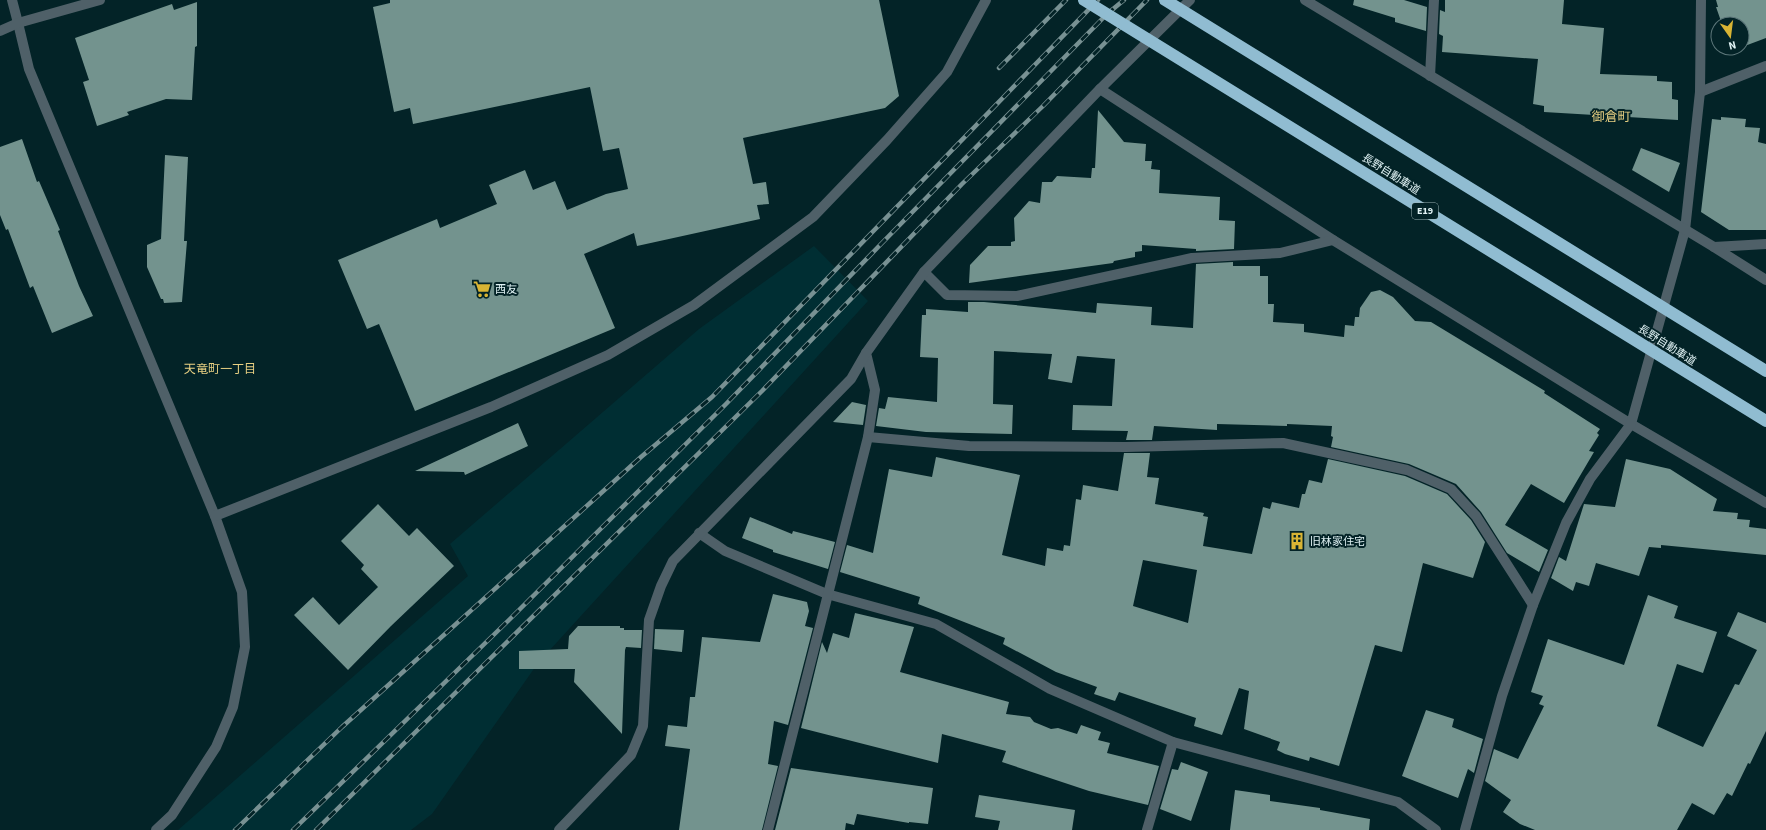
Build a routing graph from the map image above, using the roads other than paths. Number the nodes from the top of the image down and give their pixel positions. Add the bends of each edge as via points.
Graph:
1 (12, 0) edge
2 (100, 0) edge
3 (986, 0) edge
4 (1084, 0) edge
5 (1165, 0) edge
6 (1190, 0) edge
7 (1305, 0) edge
8 (1434, 0) edge
9 (1701, 0) edge
10 (18, 23) junction
11 (0, 31) edge
12 (1766, 66) edge
13 (1430, 76) junction
14 (1100, 89) junction
15 (1700, 92) junction
16 (1685, 230) junction
17 (1333, 240) junction
18 (1766, 244) edge
19 (1714, 247) junction
20 (924, 272) junction
21 (1766, 280) edge
22 (866, 353) junction
23 (1766, 371) edge
24 (1766, 422) edge
25 (1631, 424) junction
26 (868, 437) junction
27 (1766, 503) edge
28 (215, 516) junction
29 (699, 533) junction
30 (826, 594) junction
31 (1533, 605) junction
32 (1173, 742) junction
33 (156, 830) edge
34 (559, 830) edge
35 (768, 830) edge
36 (1147, 830) edge
37 (1436, 830) edge
38 (1465, 830) edge

1 - 10 street
2 - 10 street
3 - 28 street via 947,72 887,140 813,217 694,305 608,355 498,404
4 - 24 highway, 長野自動車道 / E19, bridge
5 - 23 highway, bridge
6 - 14 street
7 - 13 street
8 - 13 street
9 - 15 street
10 - 11 street
10 - 28 street via 30,69
12 - 15 street
13 - 16 street
14 - 17 street
14 - 20 street
15 - 16 street
16 - 19 street
16 - 25 street
17 - 20 street via 1280,253 1192,258 1017,296 947,295
17 - 25 street
18 - 19 street
19 - 21 street
20 - 22 street
22 - 26 street via 875,390
22 - 29 street via 851,379
25 - 27 street
25 - 31 street via 1590,479 1566,523
26 - 30 street
26 - 31 street via 969,446 1126,447 1283,442 1407,470 1452,489 1476,516
28 - 33 street via 242,592 246,647 233,707 216,747 172,815
29 - 30 street via 725,551
29 - 34 street via 673,561 649,620 643,726 631,755
30 - 32 street via 936,624 1050,689
30 - 35 street
31 - 38 street via 1502,696
32 - 36 street
32 - 37 street via 1398,802

